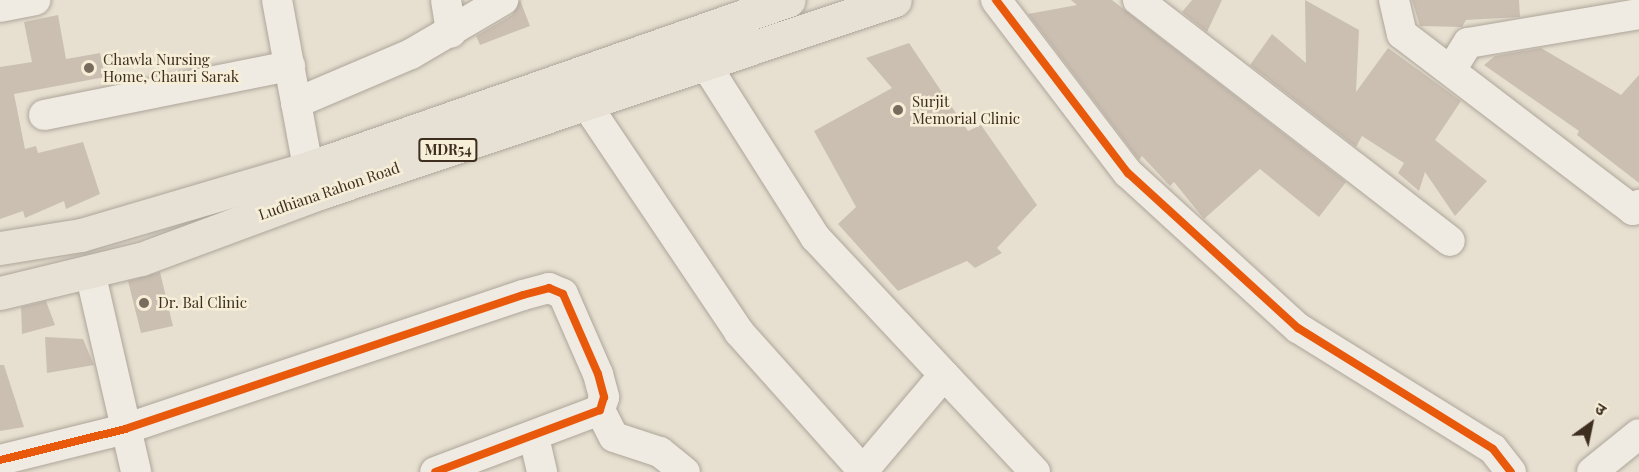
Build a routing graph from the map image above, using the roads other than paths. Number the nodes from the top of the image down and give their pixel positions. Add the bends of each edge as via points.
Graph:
1 (35, 0) edge
2 (277, 0) edge
3 (446, 0) edge
4 (502, 0) edge
5 (789, 0) edge
6 (895, 0) edge
7 (996, 0) edge
8 (1138, 0) edge
9 (1394, 0) edge
10 (0, 7) edge
11 (1639, 14) edge
12 (451, 33) junction
13 (687, 36) junction
14 (705, 64) junction
15 (290, 66) junction
16 (1451, 70) junction
17 (297, 103) junction
18 (586, 104) junction
19 (44, 115) dead end
20 (308, 168) junction
21 (1639, 205) edge
22 (1450, 241) dead end
23 (0, 248) edge
24 (90, 272) junction
25 (0, 293) edge
26 (944, 375) junction
27 (600, 410) junction
28 (125, 429) junction
29 (1639, 434) edge
30 (534, 437) junction
31 (0, 460) edge
32 (136, 472) edge
33 (435, 472) edge
34 (542, 472) edge
35 (685, 472) edge
36 (863, 472) edge
37 (1035, 472) edge
38 (1511, 472) edge
39 (1592, 472) edge

1 - 10 street
2 - 15 street
3 - 12 street
4 - 12 street
5 - 13 main road, Ludhiana Rahon Road / MDR54
6 - 14 main road, Ludhiana Rahon Road / MDR54
7 - 38 street via 1128,173 1298,328 1493,449
8 - 22 street
9 - 16 street via 1402,34
11 - 16 street via 1468,43
12 - 17 street
13 - 14 street
13 - 20 main road, Ludhiana Rahon Road / MDR54
14 - 18 main road, Ludhiana Rahon Road / MDR54
14 - 26 street via 814,237
15 - 17 street
15 - 19 street
16 - 21 street via 1633,210
17 - 20 street
18 - 24 main road, Ludhiana Rahon Road / MDR54 via 141,259
18 - 36 street via 739,332
20 - 23 main road, Ludhiana Rahon Road / MDR54 via 81,235
24 - 25 main road, Ludhiana Rahon Road / MDR54
24 - 28 street
26 - 36 street
26 - 37 street
27 - 28 street via 604,397 576,317 563,294 549,288
27 - 30 street
27 - 35 street via 614,437 660,453
28 - 31 street
28 - 32 street
29 - 39 street
30 - 33 street
30 - 34 street

